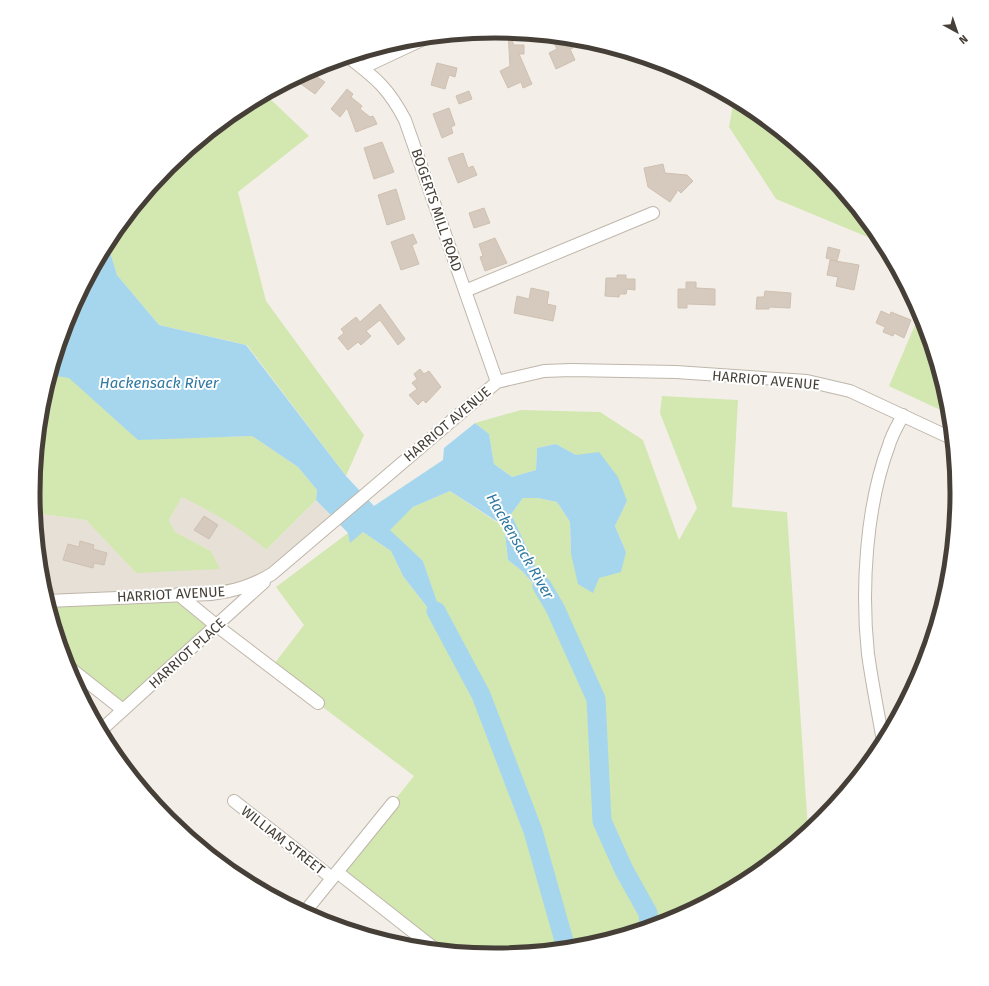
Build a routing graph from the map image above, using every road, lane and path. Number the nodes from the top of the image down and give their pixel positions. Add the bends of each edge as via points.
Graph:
1 (410, 46) edge
2 (353, 61) edge
3 (362, 68) junction
4 (653, 213) dead end
5 (465, 291) junction
6 (497, 382) junction
7 (903, 415) junction
8 (946, 436) edge
9 (272, 574) junction
10 (178, 594) junction
11 (53, 601) edge
12 (216, 626) junction
13 (77, 674) edge
14 (318, 704) dead end
15 (123, 710) junction
16 (104, 727) edge
17 (882, 733) edge
18 (234, 802) dead end
19 (393, 803) dead end
20 (334, 875) junction
21 (308, 908) edge
22 (426, 942) edge

1 - 3 street
2 - 3 street, BOGERTS MILL ROAD
3 - 5 street, BOGERTS MILL ROAD via 381,83 395,100 405,120
4 - 5 street
5 - 6 street, BOGERTS MILL ROAD
6 - 7 street, HARRIOT AVENUE via 544,371 571,370 676,372 792,380 850,391
6 - 9 street, HARRIOT AVENUE
7 - 8 street, HARRIOT AVENUE
7 - 17 street via 889,444 879,479 872,513 866,576 868,654
9 - 10 street, HARRIOT AVENUE via 233,591
9 - 12 street, HARRIOT PLACE
10 - 11 street, HARRIOT AVENUE
10 - 12 street
12 - 14 street
12 - 15 street, HARRIOT PLACE
13 - 15 street
15 - 16 street, HARRIOT PLACE
18 - 20 street, WILLIAM STREET
19 - 20 street
20 - 21 street
20 - 22 street, WILLIAM STREET

